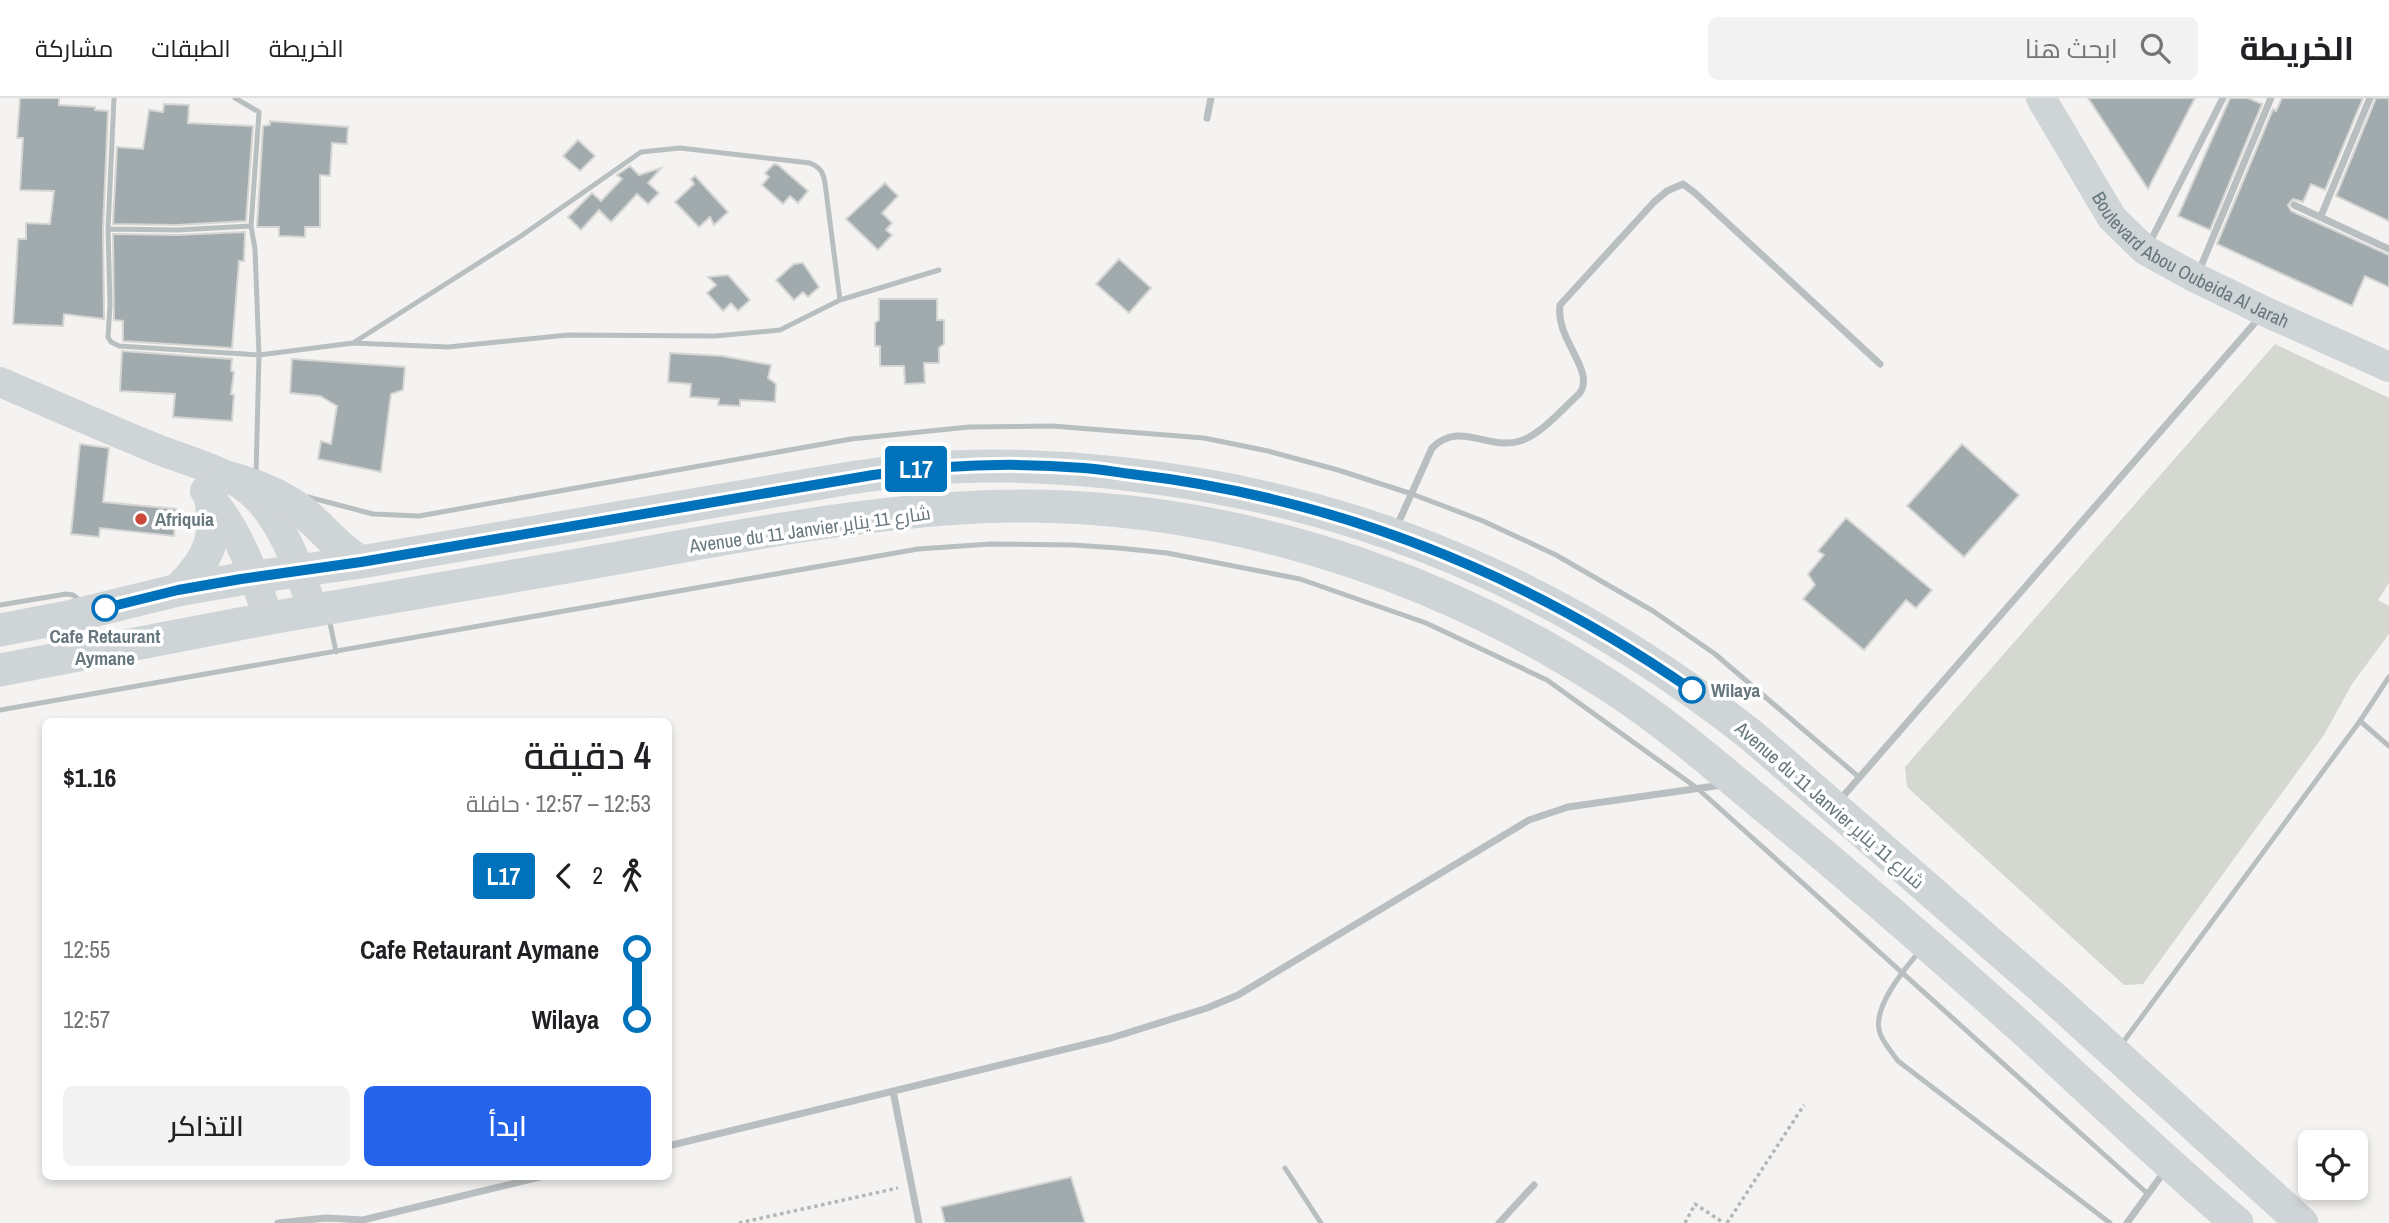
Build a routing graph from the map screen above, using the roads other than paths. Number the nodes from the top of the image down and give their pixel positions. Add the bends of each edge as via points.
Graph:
1 (114, 98) edge
2 (235, 98) edge
3 (1211, 98) edge
4 (2222, 98) edge
5 (2270, 98) edge
6 (2370, 98) edge
7 (2046, 100) edge
8 (1207, 118) dead end
9 (2294, 205) dead end
10 (2321, 216) junction
11 (251, 226) junction
12 (108, 229) junction
13 (2389, 249) edge
14 (2145, 250) junction
15 (939, 270) dead end
16 (2196, 278) junction
17 (840, 300) junction
18 (2266, 312) junction
19 (353, 343) junction
20 (259, 355) junction
21 (2388, 363) edge
22 (1880, 365) dead end
23 (0, 382) edge
24 (243, 480) junction
25 (303, 494) dead end
26 (1412, 494) junction
27 (1394, 534) junction
28 (361, 562) junction
29 (299, 570) junction
30 (256, 576) junction
31 (178, 590) junction
32 (0, 605) edge
33 (320, 610) junction
34 (92, 611) junction
35 (268, 619) junction
36 (0, 629) edge
37 (336, 652) junction
38 (0, 670) edge
39 (2389, 677) edge
40 (0, 710) edge
41 (2360, 721) junction
42 (2389, 746) edge
43 (1860, 778) junction
44 (1738, 783) junction
45 (1698, 788) junction
46 (1833, 807) junction
47 (1926, 943) junction
48 (1902, 972) junction
49 (2115, 1054) junction
50 (893, 1091) junction
51 (672, 1145) edge
52 (2169, 1166) junction
53 (1285, 1168) dead end
54 (528, 1180) edge
55 (1534, 1185) dead end
56 (2148, 1194) junction
57 (361, 1222) edge
58 (278, 1223) edge
59 (919, 1223) edge
60 (1321, 1223) edge
61 (1499, 1223) edge
62 (2110, 1223) edge
63 (2127, 1223) edge
64 (2237, 1223) edge
65 (2302, 1223) edge

1 - 12 lane
2 - 11 lane via 259,112
3 - 8 street
4 - 14 street
5 - 16 street
6 - 10 street
7 - 14 main road, Boulevard Abou Oubeida Al Jarah via 2112,218
9 - 10 street
10 - 13 street
11 - 12 lane
11 - 20 lane via 256,249
12 - 20 lane via 111,342
14 - 16 main road, Boulevard Abou Oubeida Al Jarah
15 - 17 lane
16 - 18 main road, Boulevard Abou Oubeida Al Jarah
17 - 19 lane via 780,330 715,336 568,335 448,347
17 - 19 lane via 819,167 680,148 650,150 628,160 521,236
18 - 21 main road, Boulevard Abou Oubeida Al Jarah
18 - 43 street
19 - 20 lane
20 - 24 lane
22 - 26 street via 1683,184 1654,202 1560,305 1562,331 1584,375 1579,394 1523,440 1499,443 1464,435 1444,439 1432,448
23 - 24 main road
24 - 28 main road via 303,512
24 - 29 main road via 280,530
24 - 30 main road via 231,526
24 - 31 main road via 214,519 211,543 200,564
25 - 26 lane via 373,514 437,514 851,439 969,427 1052,426 1204,438 1268,451
26 - 27 street
26 - 43 lane via 1556,555 1653,611 1715,654
27 - 28 main road, Avenue du 11 Janvier شارع 11 يناير via 1275,499 1192,482 1086,468 1003,465 850,478
27 - 46 main road, Avenue du 11 Janvier شارع 11 يناير via 1501,578 1610,636 1707,700
28 - 29 main road, Avenue du 11 Janvier شارع 11 يناير
29 - 30 main road, Avenue du 11 Janvier شارع 11 يناير
29 - 33 main road
30 - 31 main road, Avenue du 11 Janvier شارع 11 يناير
30 - 35 main road
31 - 34 main road, Avenue du 11 Janvier شارع 11 يناير
32 - 34 lane via 66,594
33 - 35 main road, Avenue du 11 Janvier شارع 11 يناير
33 - 37 lane
33 - 44 main road, Avenue du 11 Janvier شارع 11 يناير via 880,515 1040,506 1154,516 1262,536 1335,556 1475,611 1616,690
34 - 36 main road, Avenue du 11 Janvier شارع 11 يناير
35 - 38 main road, Avenue du 11 Janvier شارع 11 يناير
37 - 40 lane
37 - 45 lane via 918,549 991,544 1118,548 1300,579 1426,623 1547,680
39 - 41 lane
41 - 42 lane
41 - 49 lane
43 - 46 street
44 - 45 street
44 - 47 main road, Avenue du 11 Janvier شارع 11 يناير
45 - 48 lane
45 - 50 street via 1568,807 1529,820 1238,995 1207,1008 1111,1038
46 - 49 main road, Avenue du 11 Janvier شارع 11 يناير
47 - 48 lane
47 - 52 main road, Avenue du 11 Janvier شارع 11 يناير
48 - 56 lane
48 - 62 lane via 1879,1014 1879,1031 1898,1061
49 - 65 main road, Avenue du 11 Janvier شارع 11 يناير
50 - 51 street
50 - 59 street
52 - 56 street
52 - 64 main road, Avenue du 11 Janvier شارع 11 يناير
53 - 60 lane
54 - 57 street
55 - 61 street
56 - 63 street
57 - 58 street via 326,1218

